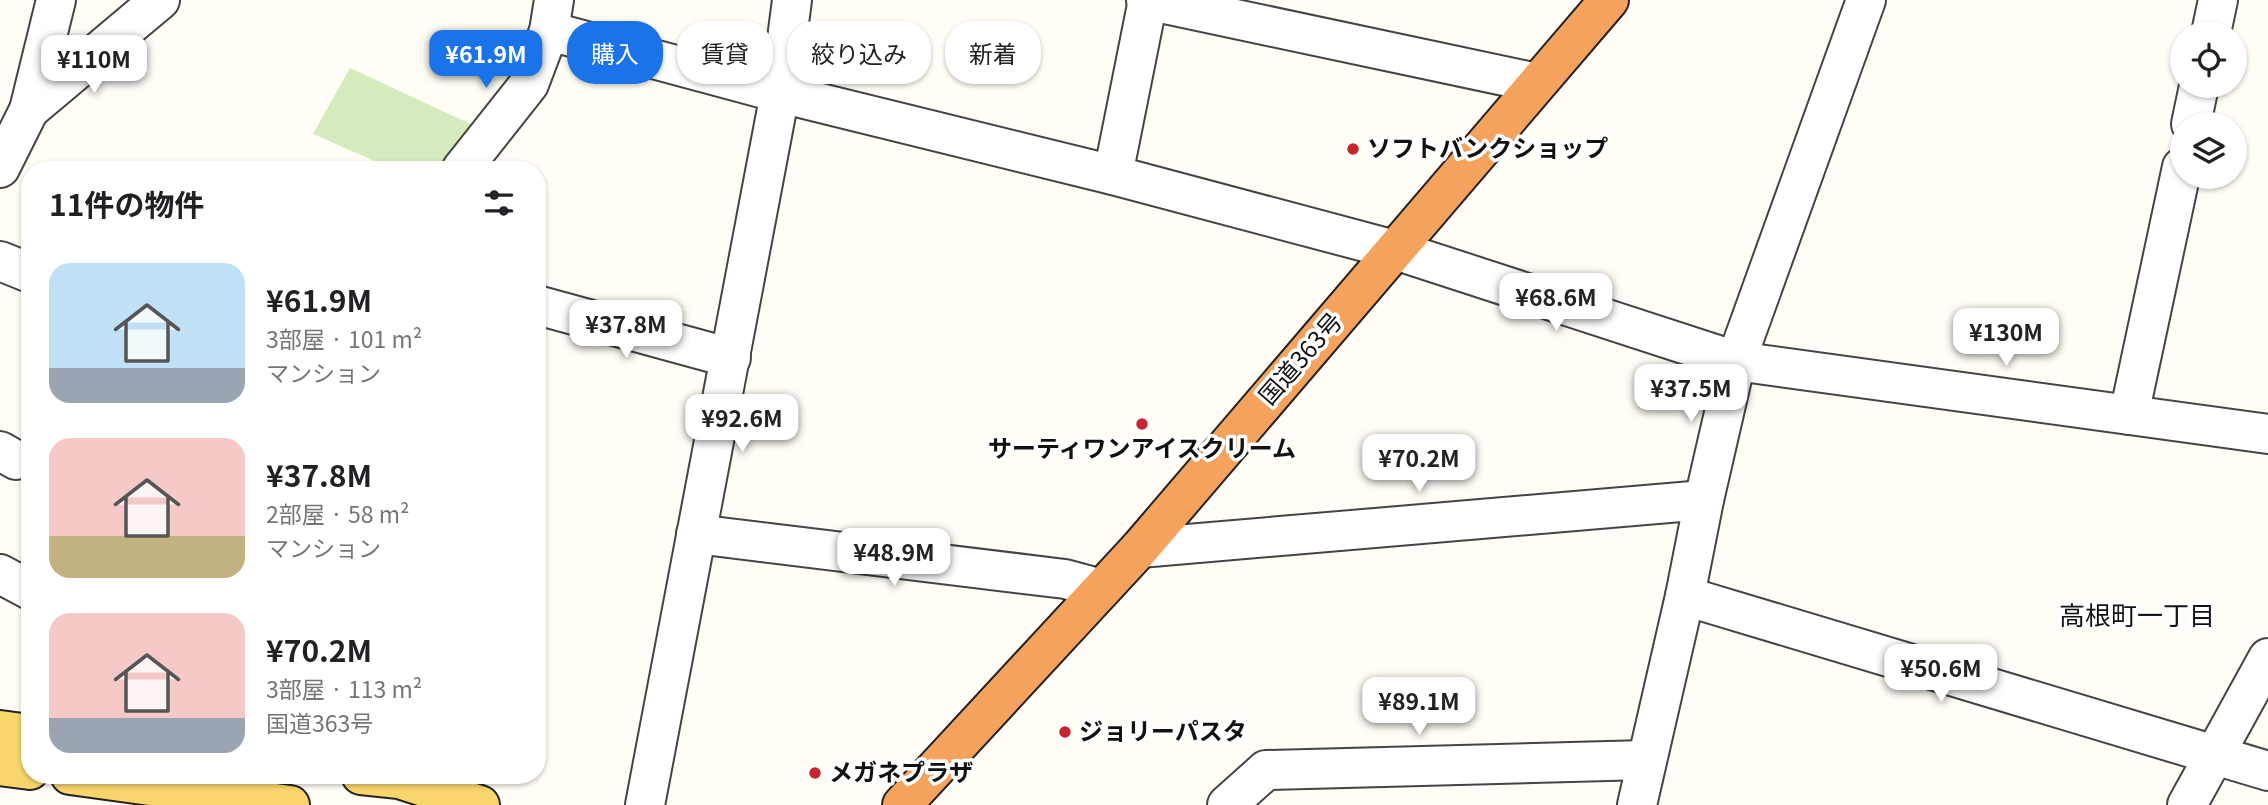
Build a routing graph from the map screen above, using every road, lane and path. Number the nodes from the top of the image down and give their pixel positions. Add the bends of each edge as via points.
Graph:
1 (56, 0) edge
2 (160, 0) edge
3 (792, 0) edge
4 (1147, 0) edge
5 (1609, 0) edge
6 (1866, 0) edge
7 (2218, 0) edge
8 (551, 15) edge
9 (2214, 21) edge
10 (1537, 83) junction
11 (780, 93) junction
12 (29, 110) junction
13 (468, 161) edge
14 (0, 168) edge
15 (1113, 175) junction
16 (2177, 189) edge
17 (1395, 250) junction
18 (0, 261) edge
19 (21, 269) edge
20 (546, 307) edge
21 (731, 358) junction
22 (1736, 361) junction
23 (2129, 415) junction
24 (2268, 434) edge
25 (1704, 500) junction
26 (696, 534) junction
27 (1140, 548) junction
28 (0, 574) edge
29 (21, 585) edge
30 (1102, 589) junction
31 (1685, 596) junction
32 (2268, 658) edge
33 (0, 730) edge
34 (21, 733) edge
35 (2214, 755) junction
36 (1646, 760) junction
37 (0, 766) edge
38 (21, 769) edge
39 (2268, 771) edge
40 (118, 784) edge
41 (415, 784) edge
42 (192, 798) edge
43 (290, 805) edge
44 (480, 805) edge
45 (645, 805) edge
46 (902, 805) edge
47 (1227, 805) edge
48 (1637, 805) edge
49 (2187, 805) edge

1 - 12 street
2 - 12 street
3 - 11 street
4 - 10 street
4 - 15 street
5 - 10 highway, 国道363号
6 - 22 street
7 - 9 street
8 - 11 street
8 - 13 street via 529,84
10 - 17 highway, 国道363号
11 - 15 street
11 - 21 street
12 - 14 street
15 - 17 street
16 - 23 street
17 - 22 street
17 - 27 highway, 国道363号
18 - 19 street
20 - 21 street
21 - 26 street
22 - 23 street
22 - 25 street
23 - 24 street
25 - 27 street
25 - 31 street
26 - 30 street via 1065,579
26 - 45 street
27 - 30 highway, 国道363号
28 - 29 street
30 - 46 highway, 国道363号
31 - 35 street
31 - 36 street
32 - 35 street
33 - 34 main road
35 - 39 street
35 - 49 street
36 - 47 street via 1266,771
36 - 48 street
37 - 38 main road
40 - 42 main road
41 - 44 main road
42 - 43 main road

